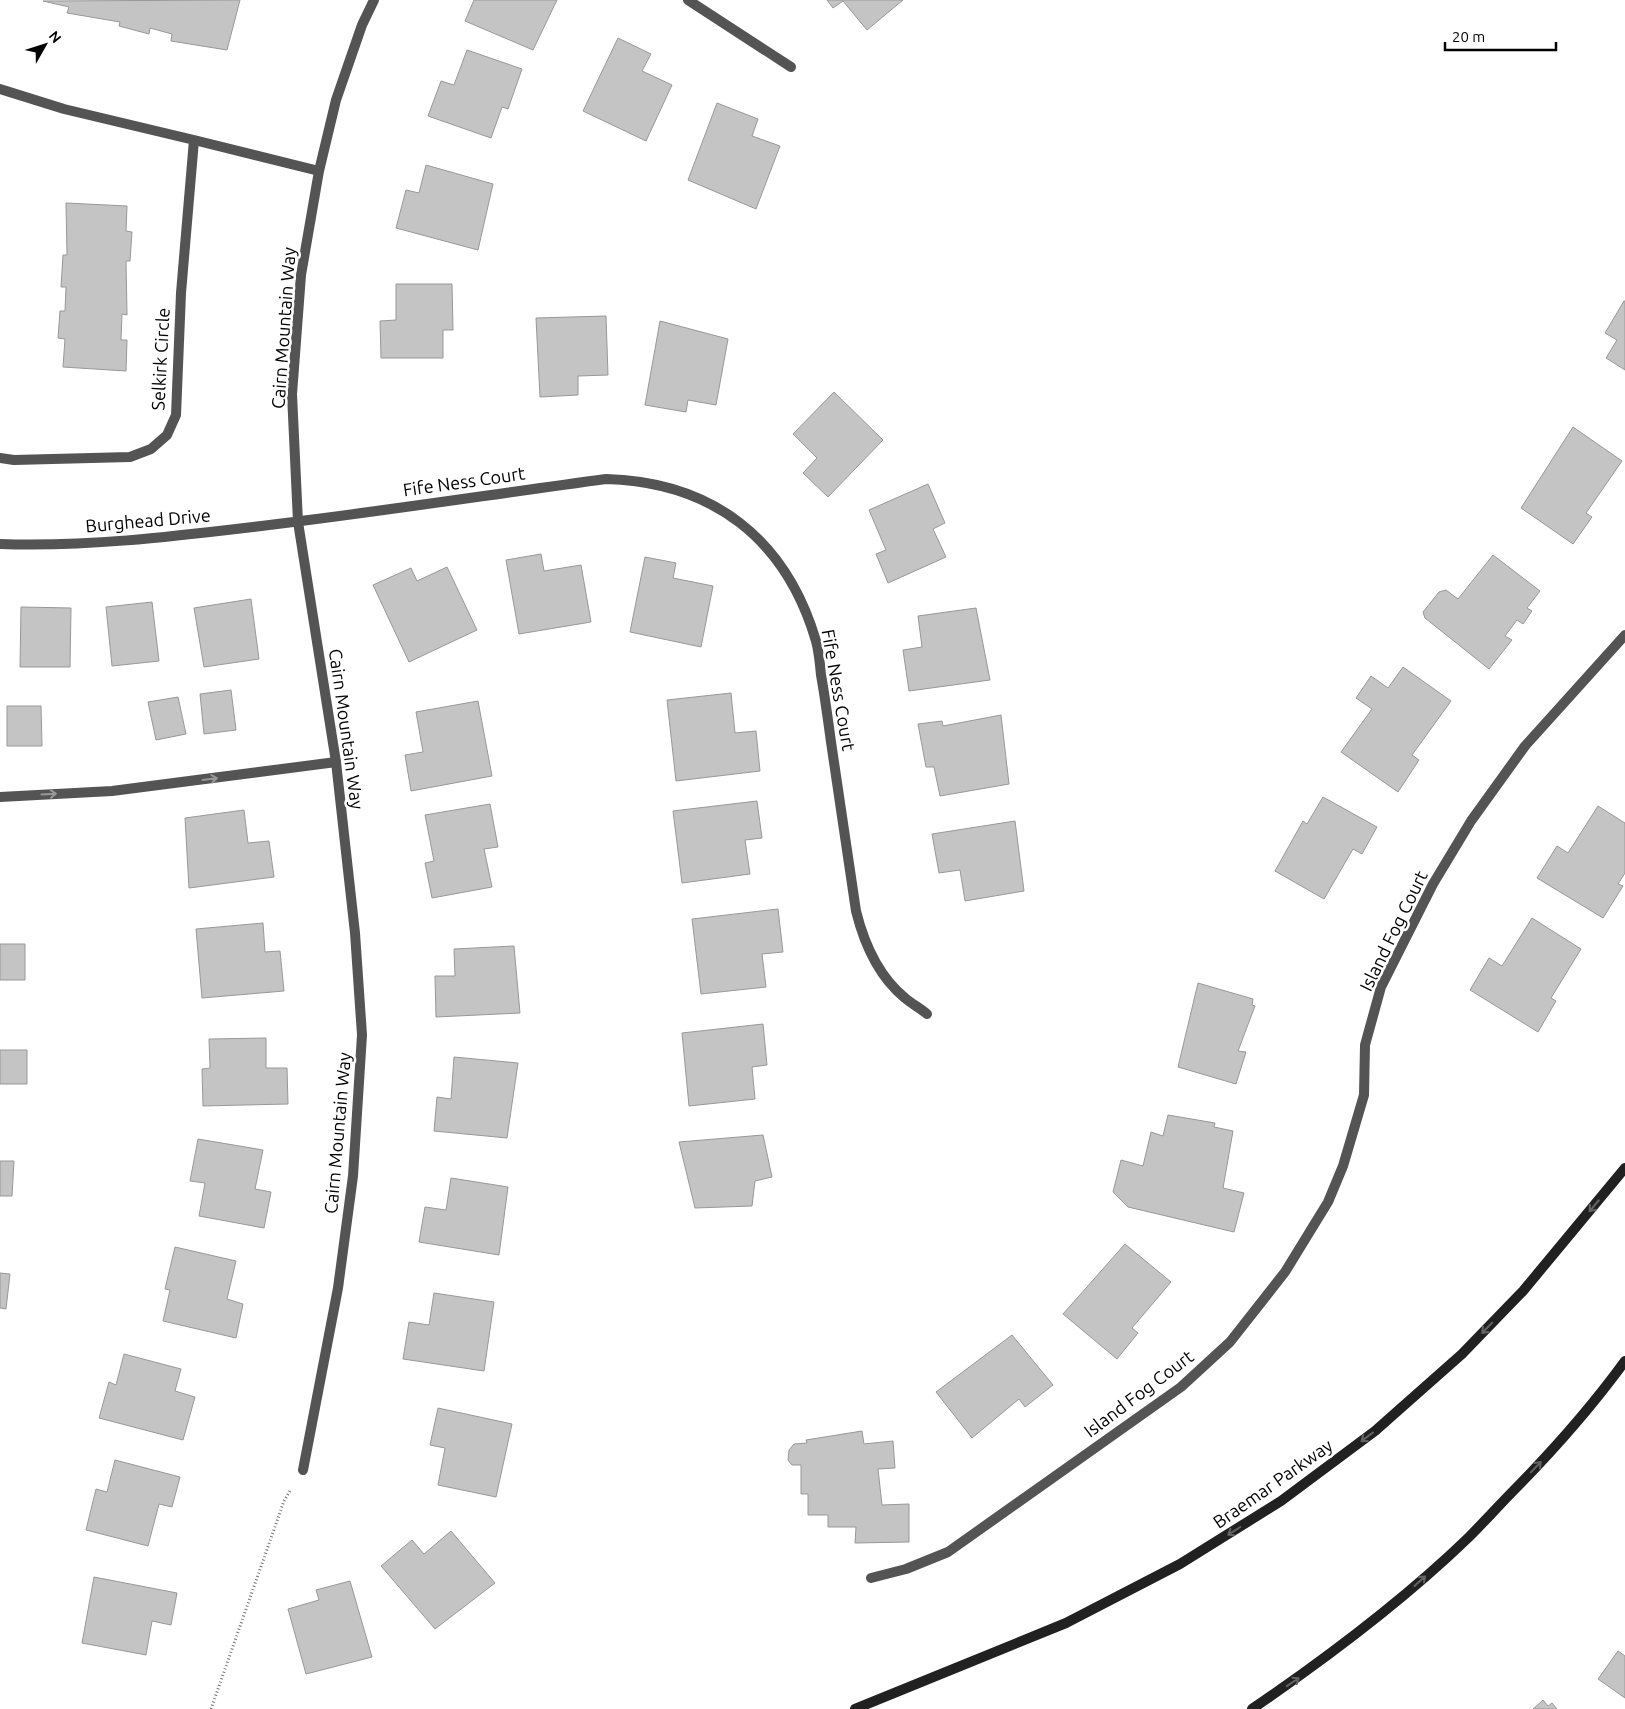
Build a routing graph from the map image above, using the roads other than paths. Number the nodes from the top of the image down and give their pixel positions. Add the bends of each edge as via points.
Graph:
1 (374, 0) edge
2 (688, 0) edge
3 (791, 67) dead end
4 (0, 89) edge
5 (194, 140) junction
6 (319, 171) junction
7 (0, 458) edge
8 (298, 522) junction
9 (0, 544) edge
10 (1625, 635) edge
11 (336, 762) junction
12 (0, 797) edge
13 (927, 1014) dead end
14 (1625, 1168) edge
15 (1625, 1361) edge
16 (303, 1470) road end
17 (870, 1578) dead end
18 (855, 1709) edge
19 (1252, 1709) edge

1 - 6 street, Cairn Mountain Way via 336,100
2 - 3 street
4 - 5 street via 64,109
5 - 6 street
5 - 7 street, Selkirk Circle via 181,293 176,414 167,435 151,449 130,457
6 - 8 street, Cairn Mountain Way via 301,276 292,394
8 - 9 street, Burghead Drive via 137,541
8 - 11 street, Cairn Mountain Way
8 - 13 street, Fife Ness Court via 624,479 667,486 716,506 746,526 777,560 792,583 816,643 856,911 863,938 880,970 904,997
10 - 17 street, Island Fog Court via 1525,746 1471,821 1433,884 1381,987 1366,1045 1364,1095 1344,1166 1328,1202 1285,1272 1230,1342 1181,1387 948,1552 906,1569
12 -> 11 street via 112,792
11 - 16 street, Cairn Mountain Way via 355,933 362,1035 353,1176 338,1288
14 -> 18 street, Braemar Parkway via 1523,1291 1462,1354 1375,1431 1282,1501 1180,1564 1066,1623
19 -> 15 street via 1304,1674 1402,1597 1469,1537 1558,1444

